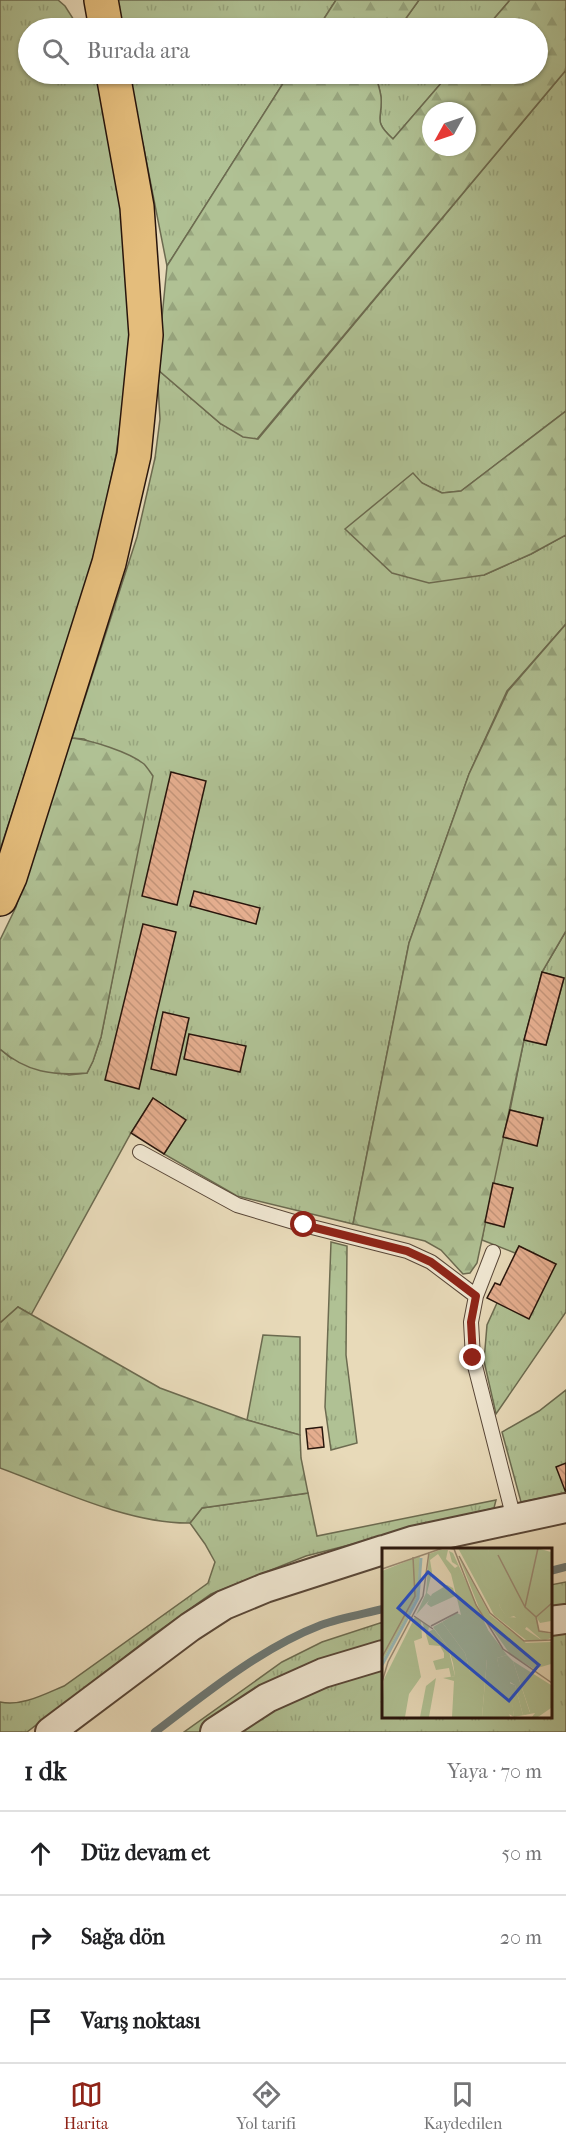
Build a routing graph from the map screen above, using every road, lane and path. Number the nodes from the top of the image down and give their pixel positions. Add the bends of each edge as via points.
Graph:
1 (101, 0) edge
2 (104, 18) edge
3 (115, 84) edge
4 (0, 899) edge
5 (140, 1152) dead end
6 (493, 1252) dead end
7 (476, 1296) junction
8 (566, 1508) edge
9 (514, 1519) junction
10 (391, 1548) edge
11 (382, 1551) edge
12 (566, 1619) edge
13 (551, 1621) edge
14 (382, 1655) edge
15 (50, 1732) edge
16 (215, 1732) edge

1 - 2 main road
3 - 4 main road via 137,207 146,335 134,455 109,563
5 - 7 lane via 237,1205 407,1251 431,1262
6 - 7 lane
7 - 9 lane via 471,1322 473,1358
8 - 9 street
9 - 10 street
11 - 15 street via 224,1605
12 - 13 street
14 - 16 street via 323,1673 276,1694

